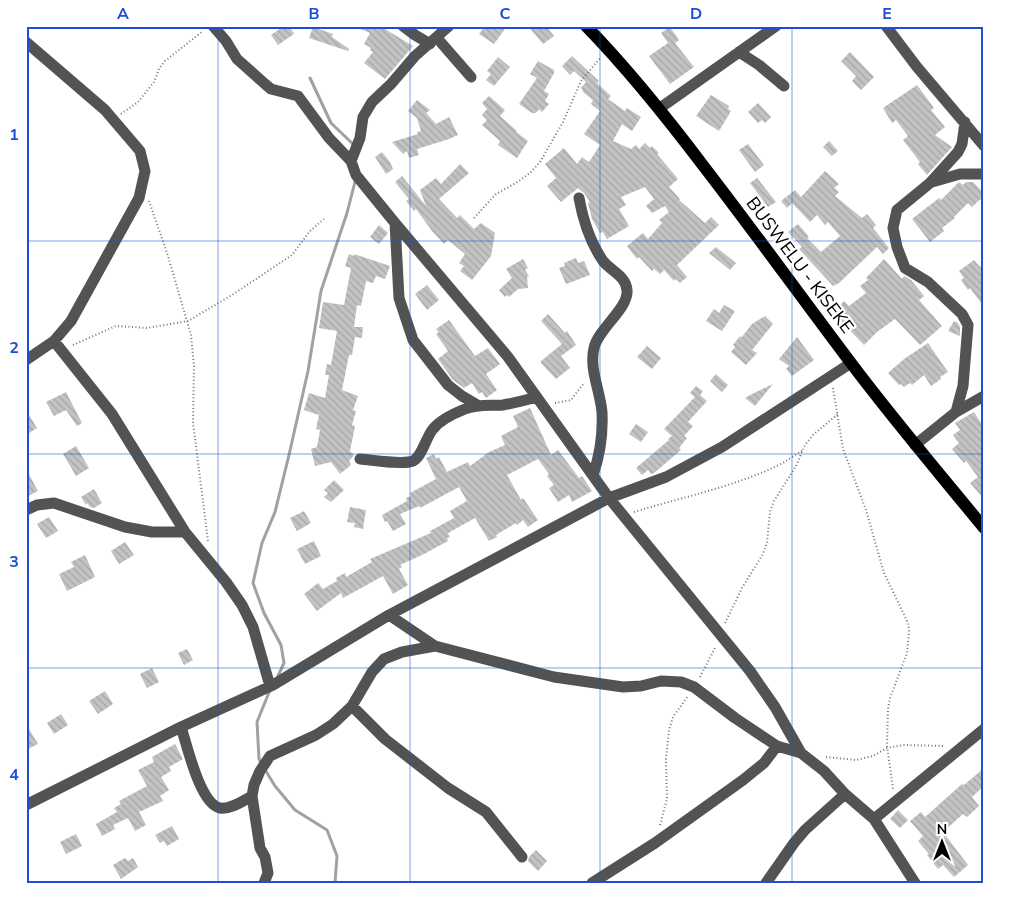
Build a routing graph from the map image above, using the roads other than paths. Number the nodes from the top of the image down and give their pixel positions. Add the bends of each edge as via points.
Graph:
1 (214, 26) edge
2 (403, 26) edge
3 (449, 26) edge
4 (586, 26) edge
5 (776, 26) edge
6 (886, 26) edge
7 (434, 41) junction
8 (26, 42) edge
9 (739, 52) junction
10 (470, 77) dead end
11 (784, 86) dead end
12 (660, 108) junction
13 (965, 122) junction
14 (984, 146) edge
15 (351, 161) junction
16 (984, 174) edge
17 (930, 183) junction
18 (579, 198) dead end
19 (395, 223) junction
20 (54, 341) junction
21 (26, 360) edge
22 (851, 363) junction
23 (984, 396) edge
24 (540, 402) junction
25 (479, 406) junction
26 (956, 412) junction
27 (915, 444) junction
28 (360, 460) dead end
29 (593, 475) junction
30 (609, 498) junction
31 (26, 510) edge
32 (984, 528) edge
33 (184, 532) junction
34 (389, 615) junction
35 (435, 646) junction
36 (268, 687) junction
37 (352, 706) junction
38 (181, 727) junction
39 (984, 729) edge
40 (777, 746) junction
41 (801, 752) junction
42 (845, 794) junction
43 (252, 796) junction
44 (26, 805) edge
45 (874, 819) junction
46 (522, 857) dead end
47 (264, 883) edge
48 (592, 883) edge
49 (766, 883) edge
50 (915, 883) edge

1 - 15 street via 237,59 264,84 278,92 298,96
2 - 7 street via 415,35
3 - 7 street
4 - 12 main road, BUSWELU - KISEKE
5 - 9 street
6 - 13 street
7 - 10 street
7 - 15 street via 415,56 366,109
8 - 20 street via 106,110 140,151 145,171 139,198 68,326
9 - 11 street
9 - 12 street
12 - 22 main road, BUSWELU - KISEKE
13 - 14 street
13 - 17 street via 958,152
15 - 19 street via 356,174
16 - 17 street via 960,174
17 - 26 street via 897,210 893,228 904,268 928,282 962,314 968,325 964,379
18 - 29 street via 592,240 604,262 623,280 627,291 624,303 594,346 593,370 602,412 599,458
19 - 24 street via 508,357
19 - 25 street via 399,298 413,340 448,385
20 - 21 street
20 - 33 street via 124,432
22 - 27 main road, BUSWELU - KISEKE
22 - 30 street via 722,447 666,477
23 - 26 street
24 - 25 street
24 - 29 street
25 - 28 street via 467,408 437,425 427,437 417,459 402,462
26 - 27 street
27 - 32 main road, BUSWELU - KISEKE
29 - 30 street
30 - 34 street
30 - 41 street via 750,671
31 - 33 street via 54,503 125,527 152,532
33 - 36 street via 242,605 253,627
34 - 35 street
34 - 36 street
35 - 37 street via 384,659 372,672
35 - 40 street via 554,677 623,687 674,681 694,687
36 - 38 street
37 - 43 street via 324,730 270,756 260,771
37 - 46 street via 385,739 448,788 486,812
38 - 43 street via 198,780 211,804 221,808 234,806
38 - 44 street
39 - 45 street
40 - 41 street
40 - 48 street via 764,763 743,780
41 - 42 street
42 - 45 street
42 - 49 street via 805,830
43 - 47 street via 260,848 268,873
45 - 50 street

